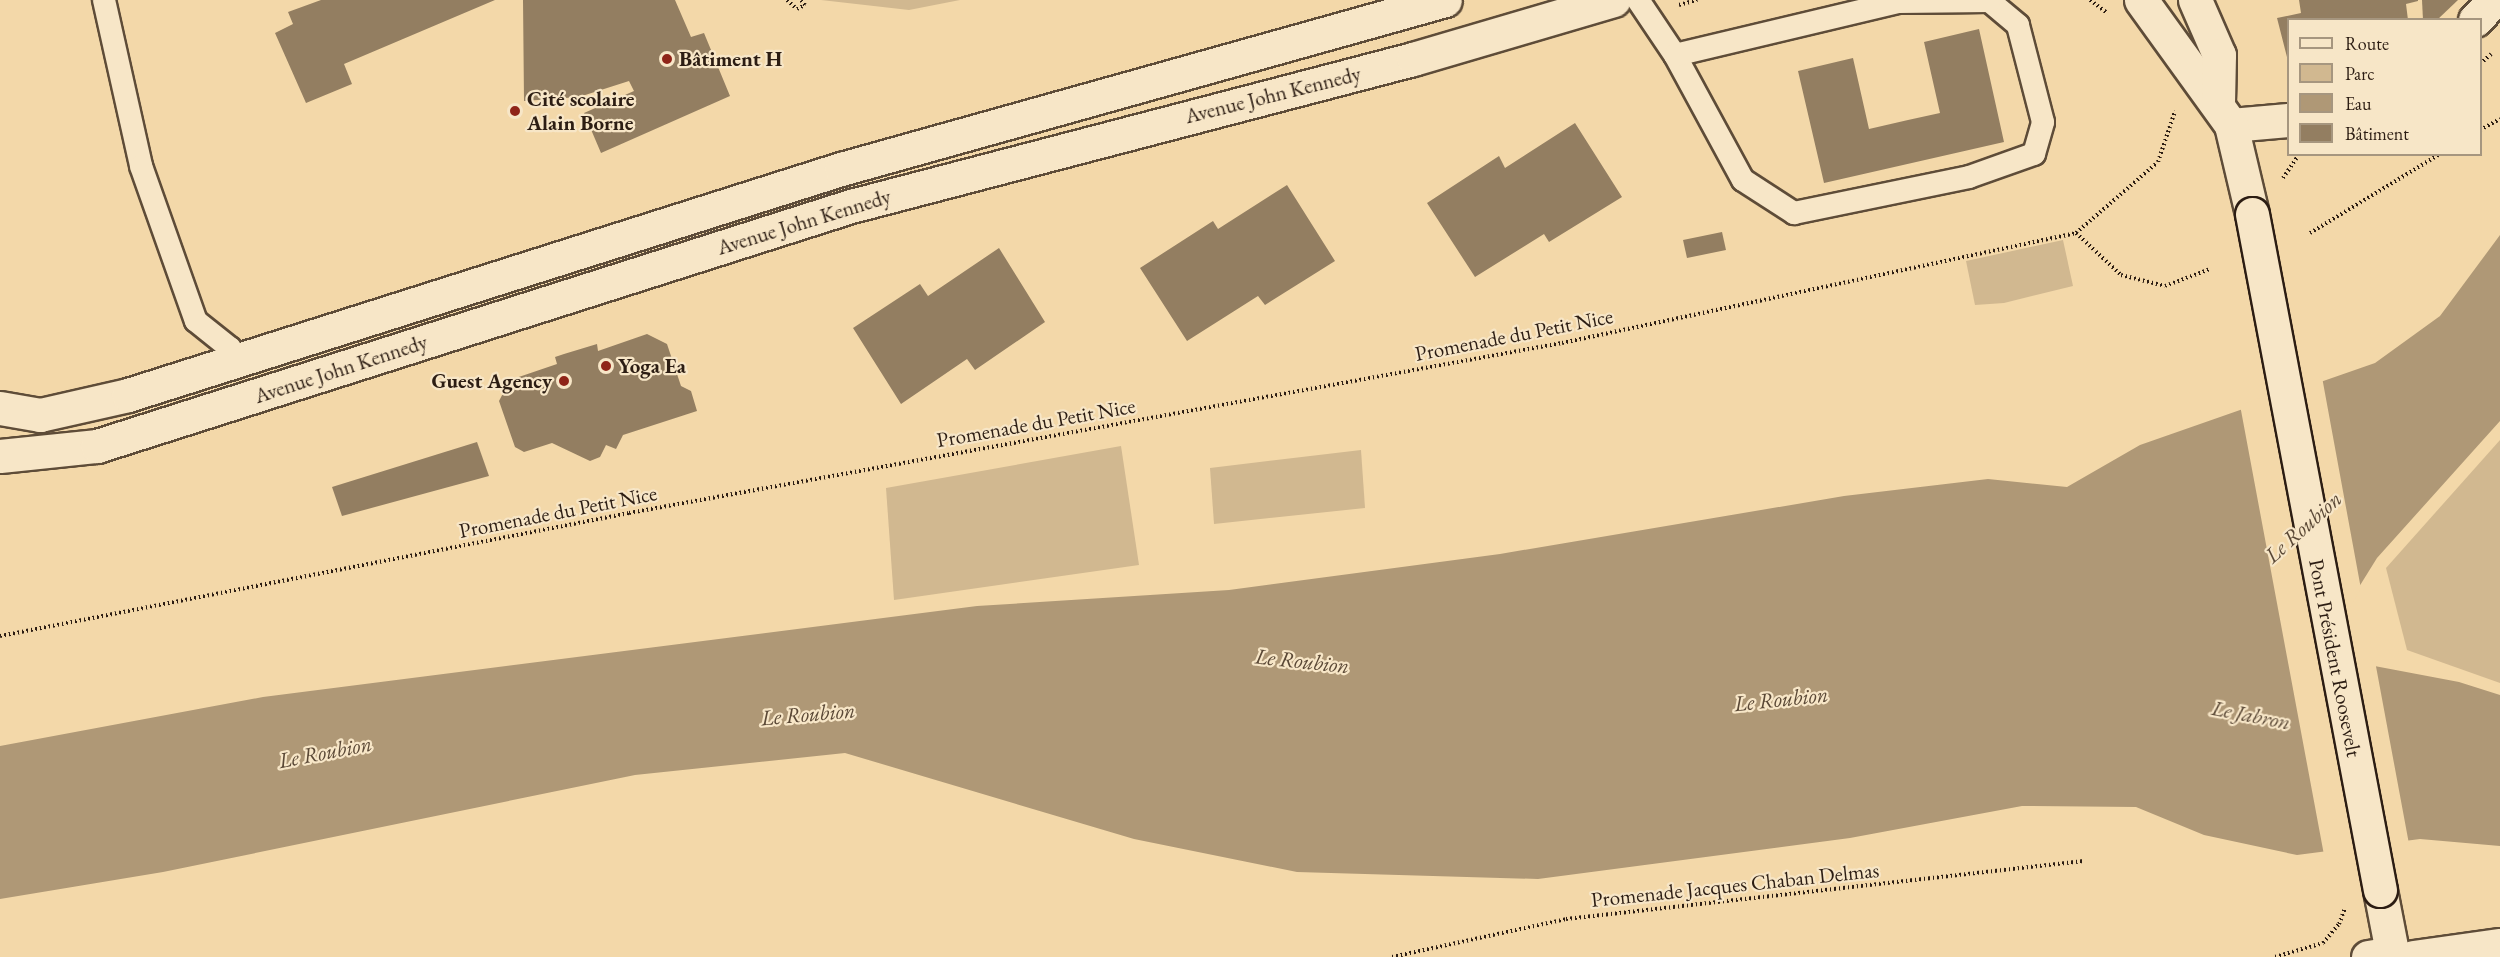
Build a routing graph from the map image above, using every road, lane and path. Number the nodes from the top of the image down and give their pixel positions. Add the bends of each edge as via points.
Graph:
1 (104, 0) edge
2 (787, 0) edge
3 (801, 0) edge
4 (1444, 0) edge
5 (1614, 0) edge
6 (1638, 0) edge
7 (2141, 0) edge
8 (2195, 0) edge
9 (2494, 0) edge
10 (2477, 18) edge
11 (1675, 55) junction
12 (2224, 115) junction
13 (2500, 119) edge
14 (2287, 120) edge
15 (2482, 129) edge
16 (2298, 156) edge
17 (2437, 156) edge
18 (2279, 190) dead end
19 (2076, 232) junction
20 (2310, 233) dead end
21 (2210, 269) dead end
22 (233, 362) junction
23 (0, 408) edge
24 (0, 456) edge
25 (0, 636) edge
26 (2084, 861) dead end
27 (2347, 902) dead end
28 (2500, 945) edge
29 (2392, 956) edge
30 (1392, 957) edge
31 (2275, 957) edge

1 - 22 lane via 141,166 192,310 196,321 230,348
2 - 3 path via 797,9 805,5
4 - 22 main road, Avenue John Kennedy via 841,169
5 - 24 main road, Avenue John Kennedy via 1413,59 851,206 97,446
6 - 11 lane
7 - 12 main road
8 - 12 main road via 2219,55
9 - 10 main road
11 - 11 lane via 1743,180 1794,213 1969,177 2034,154 2043,122 2018,25 1989,1 1898,2
12 - 14 main road
12 - 19 path via 2175,108 2158,162
12 - 29 main road, Pont Président Roosevelt, bridge via 2252,214
13 - 15 path
16 - 18 path via 2287,168
17 - 20 path
19 - 21 path via 2121,275 2165,286
19 - 25 path, Promenade du Petit Nice via 1562,343 629,513
22 - 23 main road, Avenue John Kennedy via 128,395 40,415
26 - 30 path, Promenade Jacques Chaban Delmas via 1566,919
27 - 31 path via 2339,924 2323,942
28 - 29 main road

